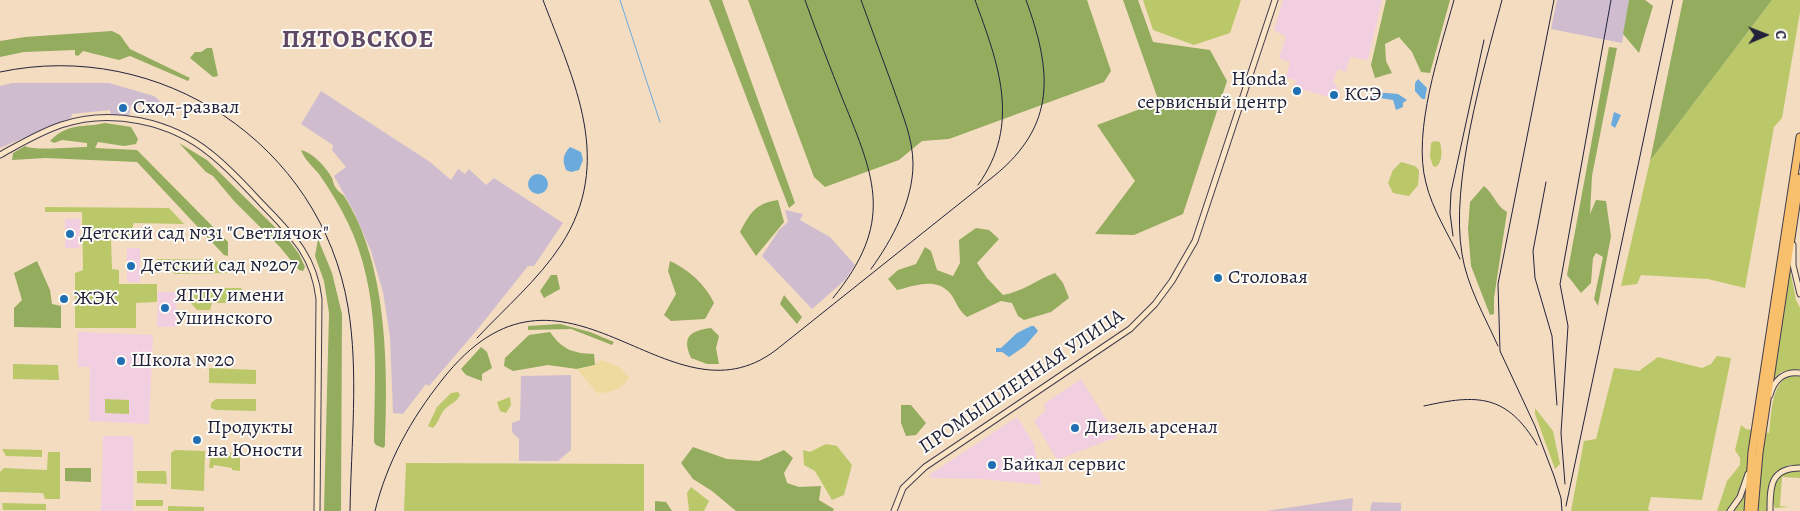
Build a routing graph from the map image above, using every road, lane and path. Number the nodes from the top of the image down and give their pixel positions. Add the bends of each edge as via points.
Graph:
1 (1276, 0) edge
2 (1800, 137) edge
3 (0, 155) edge
4 (1800, 178) edge
5 (1800, 197) edge
6 (1800, 294) edge
7 (1800, 374) edge
8 (1760, 424) junction
9 (1752, 452) junction
10 (1800, 468) edge
11 (317, 511) edge
12 (894, 511) edge
13 (1730, 511) edge
14 (1748, 511) edge
15 (1754, 511) edge
16 (1770, 511) edge

1 - 12 street, ПРОМЫШЛЕННАЯ УЛИЦА via 1195,241 1180,270 1155,304 1120,337 918,472 903,488
2 - 8 highway
3 - 11 street via 46,131 72,122 111,118 157,125 210,153 296,240 313,269 319,299
4 - 8 highway
5 - 6 street via 1792,257
7 - 8 street via 1786,374 1776,382
8 - 9 highway
8 - 15 highway
9 - 13 street via 1743,491
9 - 14 highway
10 - 16 street via 1785,469 1775,477 1770,489

